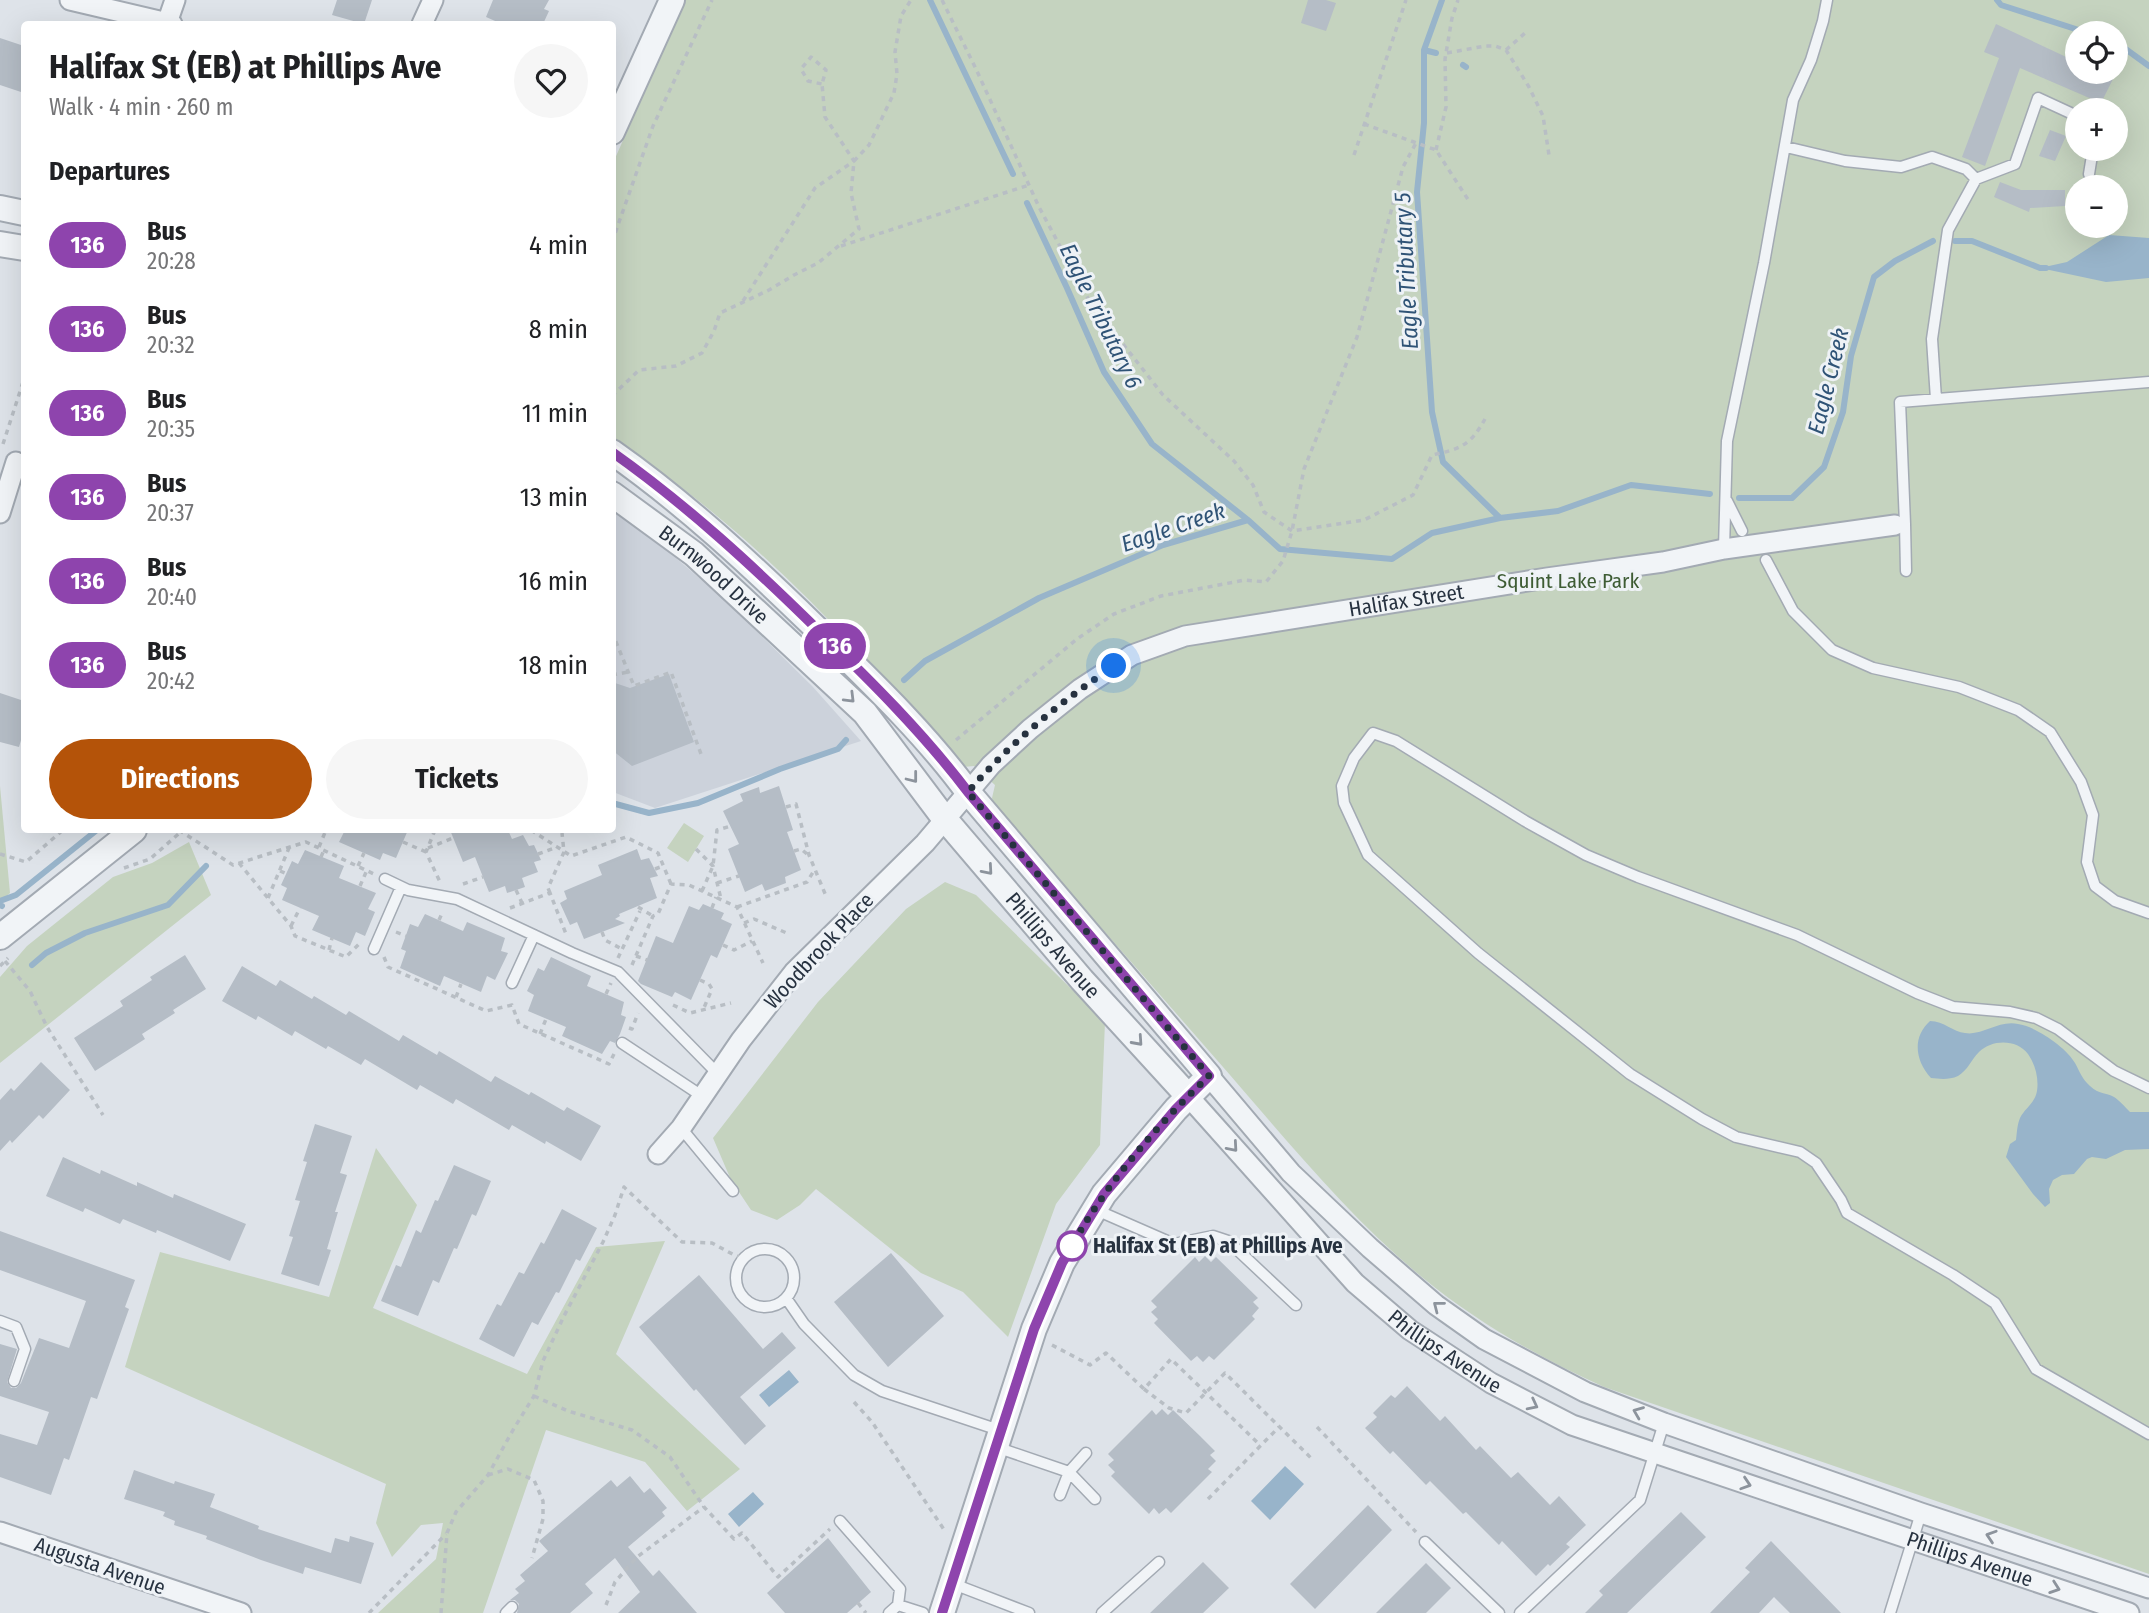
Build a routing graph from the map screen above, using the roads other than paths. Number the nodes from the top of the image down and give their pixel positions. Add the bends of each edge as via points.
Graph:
1 (69, 0) edge
2 (175, 0) edge
3 (433, 0) edge
4 (672, 0) edge
5 (1827, 0) edge
6 (156, 21) edge
7 (170, 21) edge
8 (423, 21) edge
9 (2065, 110) edge
10 (616, 123) edge
11 (1786, 147) junction
12 (2091, 161) edge
13 (2089, 174) dead end
14 (1976, 179) junction
15 (0, 208) edge
16 (21, 212) edge
17 (0, 244) edge
18 (21, 248) edge
19 (2149, 382) edge
20 (1936, 399) junction
21 (616, 455) edge
22 (11, 457) edge
23 (616, 497) edge
24 (1725, 498) junction
25 (0, 513) edge
26 (1900, 524) junction
27 (1742, 531) dead end
28 (1724, 549) junction
29 (1766, 560) dead end
30 (1906, 571) dead end
31 (968, 792) junction
32 (944, 818) junction
33 (131, 833) edge
34 (385, 879) road end
35 (401, 887) junction
36 (2149, 913) edge
37 (534, 935) junction
38 (3, 949) edge
39 (374, 949) road end
40 (512, 983) dead end
41 (621, 1041) road end
42 (717, 1073) junction
43 (1209, 1076) junction
44 (2149, 1088) edge
45 (702, 1096) junction
46 (1188, 1096) junction
47 (681, 1128) junction
48 (658, 1154) dead end
49 (733, 1191) dead end
50 (1094, 1209) junction
51 (786, 1298) junction
52 (1296, 1305) dead end
53 (0, 1321) edge
54 (14, 1381) dead end
55 (1664, 1423) junction
56 (2149, 1434) edge
57 (999, 1438) junction
58 (1086, 1453) dead end
59 (1655, 1453) junction
60 (1069, 1472) junction
61 (1060, 1495) dead end
62 (1096, 1499) dead end
63 (1921, 1513) junction
64 (840, 1521) road end
65 (0, 1532) edge
66 (1913, 1539) junction
67 (1425, 1542) road end
68 (1159, 1562) dead end
69 (951, 1583) junction
70 (2149, 1588) edge
71 (898, 1605) junction
72 (1524, 1611) edge
73 (241, 1613) edge
74 (889, 1613) edge
75 (923, 1613) edge
76 (942, 1613) edge
77 (1029, 1613) edge
78 (1102, 1613) edge
79 (1499, 1613) edge
80 (1890, 1613) edge
81 (2129, 1613) edge

1 - 6 street
2 - 7 street
3 - 8 street
4 - 10 street
5 - 11 lane via 1811,61 1793,100
9 - 14 lane via 2038,98 2015,164
11 - 14 lane via 1845,161 1901,167 1932,157 1966,169
11 - 24 lane via 1727,441
12 - 13 lane
14 - 20 lane via 1948,230 1932,339
15 - 16 street
17 - 18 street
19 - 20 lane
20 - 26 lane via 1900,402
21 - 31 street, Burnwood Drive via 706,525 763,577 884,696
22 - 25 street
23 -> 32 street, Burnwood Drive via 694,554 865,713
24 - 27 lane
24 - 28 lane
26 - 28 street, Halifax Street
26 - 30 lane
28 - 31 street, Halifax Street via 1185,636 1132,655 1080,689 1030,729
29 - 36 lane via 1793,611 1832,650 1873,668 1959,687 2018,710 2050,732 2081,782 2093,815 2087,862 2095,886 2115,901
31 - 32 street, Woodbrook Place
31 - 43 street, Phillips Avenue
32 - 42 street, Woodbrook Place via 925,843 794,972
32 -> 46 street, Phillips Avenue
33 - 38 street
34 - 35 lane
35 - 37 lane via 446,896
35 - 39 lane
37 - 40 lane
37 - 42 lane via 613,970
41 - 45 lane
42 - 45 street, Woodbrook Place
43 - 46 street
55 -> 43 street, Phillips Avenue via 1574,1386 1484,1339 1436,1305 1291,1173
44 - 56 lane via 2114,1072 2036,1018 1953,1007 1797,935 1586,855 1396,741 1373,733 1354,758 1342,786 1344,803 1368,855 1478,953 1630,1074 1702,1119 1736,1137 1800,1152 1816,1163 1847,1213 1995,1303 2036,1369
45 - 47 street, Woodbrook Place
46 - 50 street
46 -> 59 street, Phillips Avenue via 1354,1283 1410,1330 1491,1383 1572,1425
47 - 48 street, Woodbrook Place
47 - 49 lane
50 - 52 lane via 1174,1244 1213,1236 1228,1241
50 - 57 street via 1050,1290
51 - 51 lane via 770,1307 745,1299 736,1273 745,1258 770,1249 786,1257 794,1273
51 - 57 lane via 804,1324 854,1375 882,1391
53 - 54 lane via 16,1327 25,1349
55 - 59 lane
55 - 63 street, Phillips Avenue
57 - 60 lane
57 - 69 street
58 - 60 lane
59 -> 66 street, Phillips Avenue
59 - 72 lane via 1640,1500
60 - 61 lane
60 - 62 lane
63 - 66 lane
70 -> 63 street, Phillips Avenue
64 - 71 lane via 900,1589
65 - 73 street, Augusta Avenue
66 - 80 lane
66 -> 81 street, Phillips Avenue
67 - 79 lane
68 - 78 lane
69 - 76 street
69 - 77 lane
71 - 74 lane
71 - 75 lane

